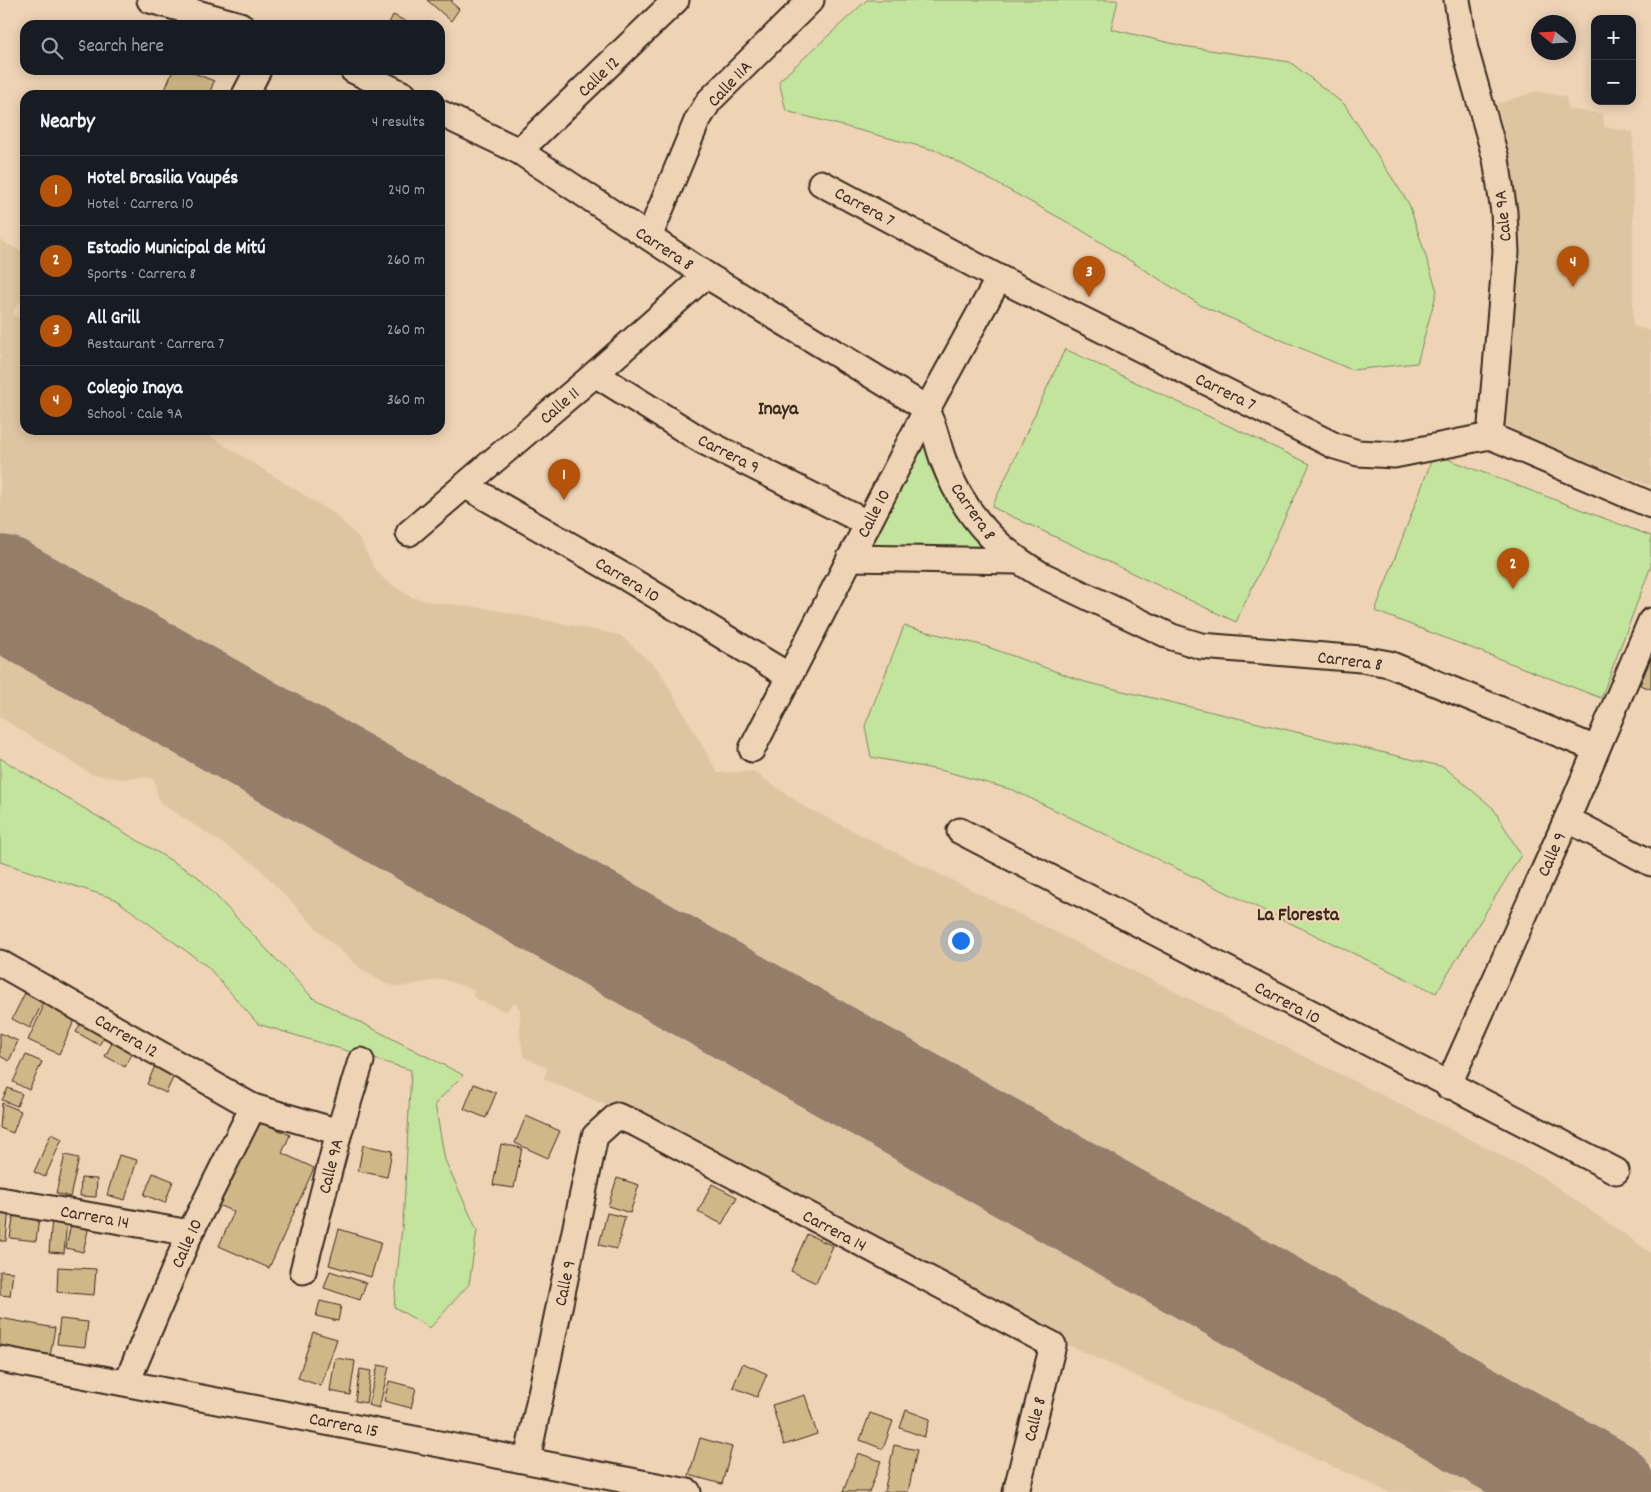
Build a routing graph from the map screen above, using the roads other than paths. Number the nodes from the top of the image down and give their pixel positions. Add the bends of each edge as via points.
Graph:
1 (150, 0) edge
2 (811, 0) edge
3 (1457, 0) edge
4 (666, 4) edge
5 (222, 20) edge
6 (255, 75) edge
7 (363, 75) edge
8 (247, 90) edge
9 (394, 90) edge
10 (445, 115) edge
11 (519, 151) junction
12 (821, 183) dead end
13 (649, 237) junction
14 (706, 275) junction
15 (999, 278) junction
16 (595, 374) junction
17 (926, 411) junction
18 (1490, 436) junction
19 (466, 486) junction
20 (1651, 505) edge
21 (868, 523) junction
22 (410, 533) dead end
23 (850, 558) junction
24 (1017, 561) junction
25 (1651, 621) edge
26 (789, 676) junction
27 (752, 749) dead end
28 (1596, 749) junction
29 (1567, 819) junction
30 (960, 831) dead end
31 (1651, 864) edge
32 (0, 963) edge
33 (361, 1061) dead end
34 (1448, 1086) junction
35 (253, 1107) junction
36 (617, 1116) joint
37 (339, 1132) junction
38 (1616, 1171) dead end
39 (0, 1200) edge
40 (190, 1233) junction
41 (303, 1271) dead end
42 (1053, 1345) joint
43 (0, 1359) edge
44 (127, 1382) junction
45 (527, 1460) junction
46 (688, 1492) edge
47 (1016, 1492) edge

1 - 5 street
2 - 13 street, Calle 11A via 709,101 697,121
3 - 18 street, Cale 9A via 1465,49 1496,159 1504,212 1506,252
4 - 11 street, Calle 12
6 - 8 street
7 - 9 street
10 - 11 street, Carrera 8
11 - 13 street, Carrera 8
12 - 15 street, Carrera 7
13 - 14 street, Carrera 8
14 - 16 street, Calle 11
14 - 17 street, Carrera 8 via 911,398
15 - 17 street, Calle 10
15 - 18 street, Carrera 7 via 1346,450 1394,455
16 - 19 street, Calle 11
16 - 21 street, Carrera 9 via 701,440
17 - 21 street, Calle 10
17 - 24 street, Carrera 8 via 943,461 960,497 998,545
18 - 20 street
19 - 22 street, Calle 11
19 - 26 street, Carrera 10
21 - 23 street, Calle 10
23 - 24 street
23 - 26 street, Calle 10
24 - 28 street, Carrera 8 via 1186,642 1216,648 1389,664
25 - 28 street, Calle 9
26 - 27 street, Calle 10
28 - 29 street, Calle 9
29 - 31 street
29 - 34 street, Calle 9
30 - 34 street, Carrera 10
32 - 35 street, Carrera 12
33 - 37 street, Calle 9A
34 - 38 street, Carrera 10
35 - 37 street, Carrera 12
35 - 40 street, Calle 10
36 - 42 street, Carrera 14 via 655,1133
36 - 45 street, Calle 9 via 595,1136
37 - 41 street, Calle 9A
39 - 40 street, Carrera 14
40 - 44 street, Calle 10
42 - 47 street, Calle 8
43 - 44 street, Carrera 15
44 - 45 street, Carrera 15
45 - 46 street, Carrera 15

